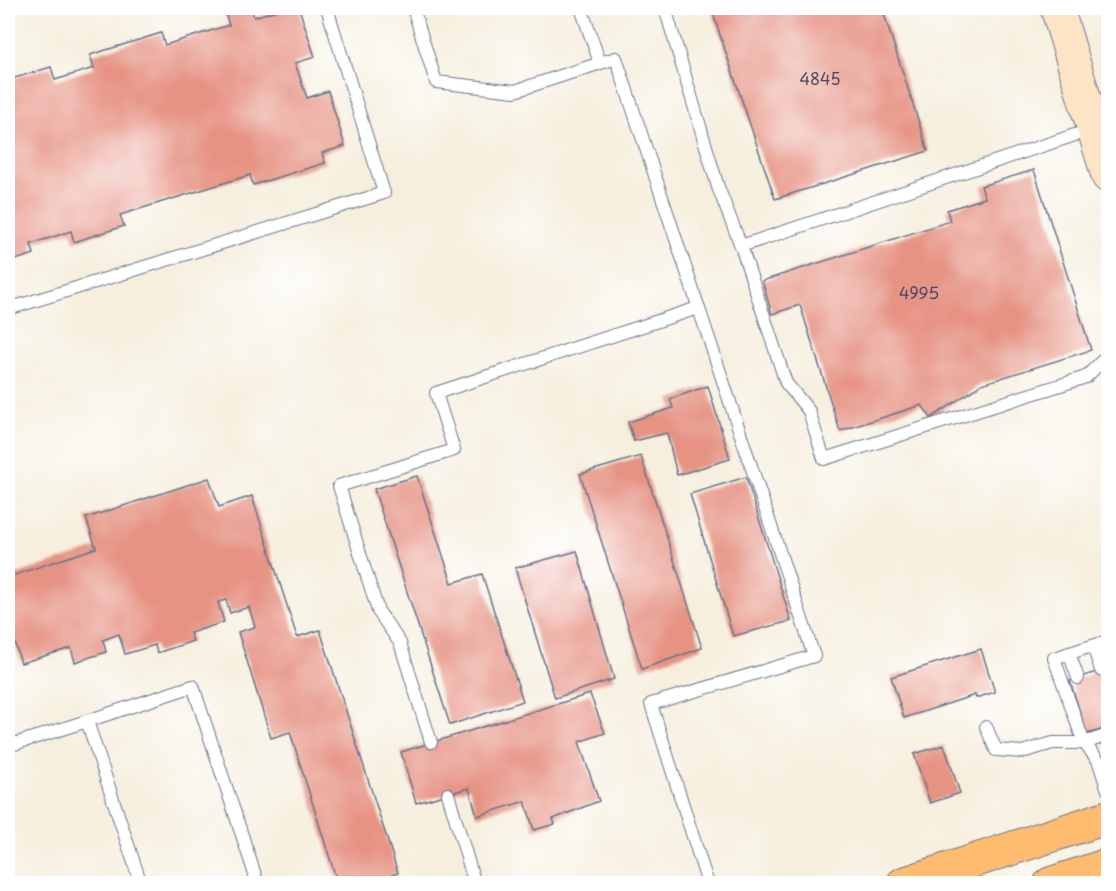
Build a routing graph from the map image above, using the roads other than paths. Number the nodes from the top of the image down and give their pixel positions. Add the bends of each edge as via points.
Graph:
1 (327, 8) edge
2 (413, 8) edge
3 (581, 8) edge
4 (665, 8) edge
5 (1057, 8) edge
6 (600, 63) junction
7 (1101, 126) edge
8 (1108, 176) edge
9 (741, 246) junction
10 (698, 308) junction
11 (8, 309) edge
12 (1108, 355) edge
13 (1108, 641) edge
14 (1093, 646) junction
15 (1069, 653) junction
16 (1101, 670) dead end
17 (1078, 678) dead end
18 (87, 721) junction
19 (986, 726) dead end
20 (1102, 735) edge
21 (431, 742) dead end
22 (1084, 743) junction
23 (8, 746) edge
24 (1108, 790) edge
25 (448, 794) dead end
26 (1108, 817) edge
27 (1107, 871) edge
28 (475, 882) edge
29 (141, 884) edge
30 (258, 884) edge
31 (708, 884) edge
32 (903, 884) edge
33 (1050, 884) edge

1 - 11 lane via 384,193
2 - 6 lane via 436,82 515,91
3 - 6 lane
4 - 9 lane via 718,187
5 - 7 street
6 - 10 lane via 616,58
7 - 8 street
7 - 9 lane
9 - 12 lane via 786,383 809,411 824,459 1086,377
10 - 21 lane via 436,393 454,450 339,486 378,611 400,643
10 - 31 lane via 814,656 651,704
13 - 14 lane
14 - 15 lane
14 - 16 lane
15 - 17 lane
15 - 22 lane via 1054,658
18 - 23 lane
18 - 29 lane
18 - 30 lane via 193,686
19 - 22 lane via 996,750 1022,752 1053,743
20 - 22 lane
22 - 24 lane via 1098,760
25 - 28 lane
26 - 32 main road
27 - 33 main road

